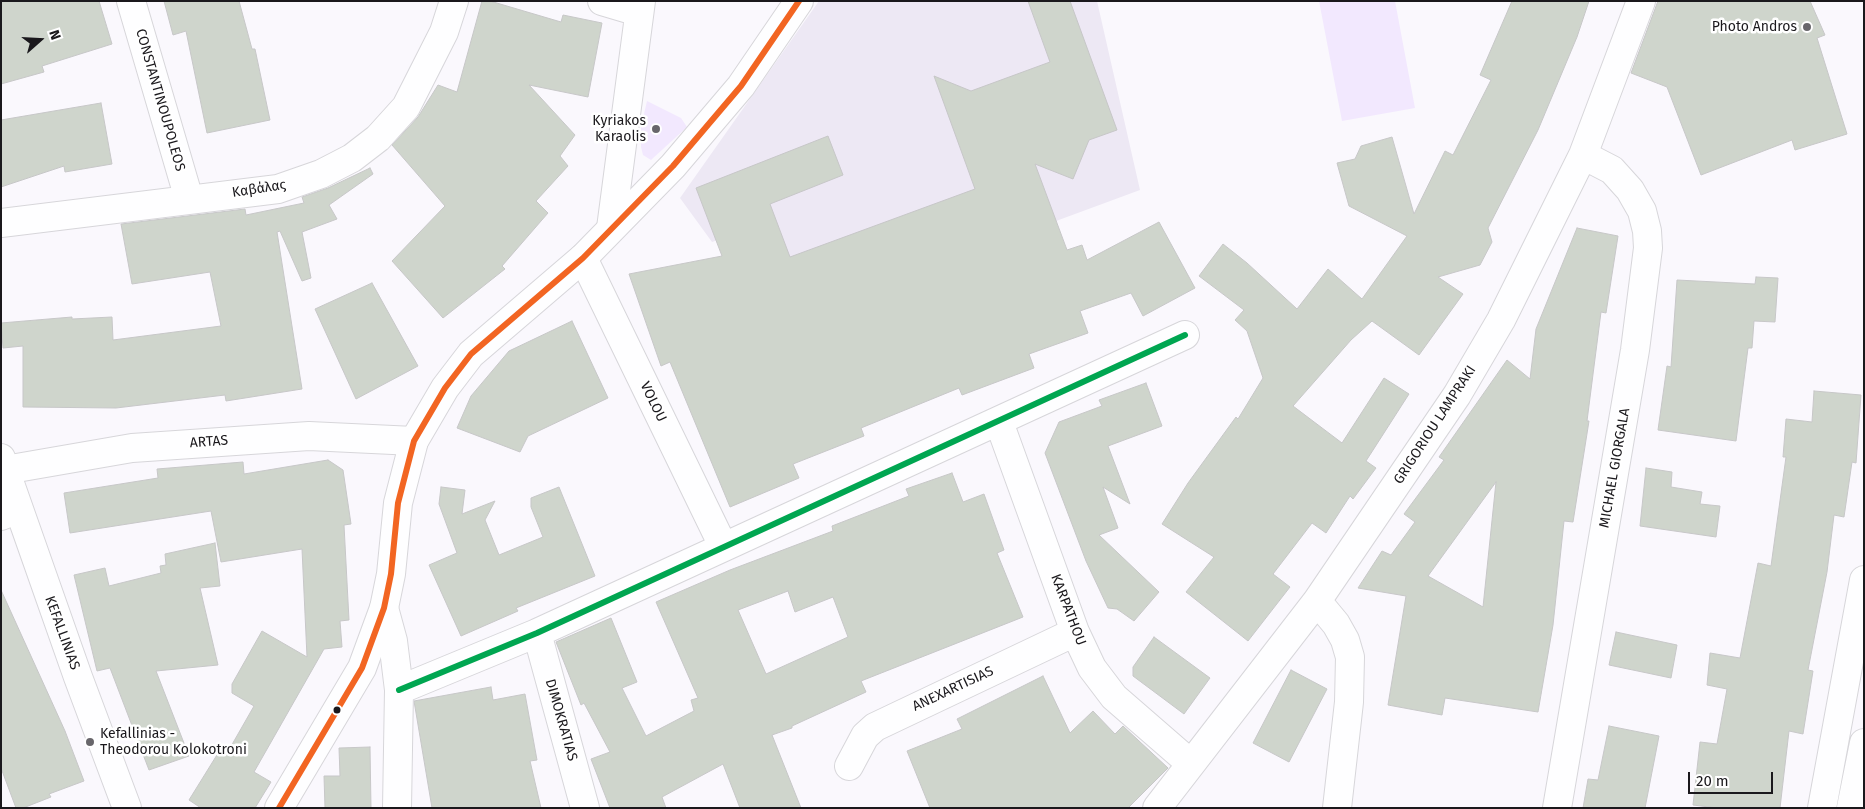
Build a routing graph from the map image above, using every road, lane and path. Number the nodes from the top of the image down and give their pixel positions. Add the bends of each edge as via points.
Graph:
1 (132, 1) edge
2 (454, 1) edge
3 (602, 1) edge
4 (799, 1) edge
5 (1640, 1) edge
6 (640, 6) edge
7 (1583, 155) junction
8 (189, 199) junction
9 (1, 223) edge
10 (611, 228) junction
11 (583, 258) junction
12 (1185, 335) dead end
13 (999, 422) junction
14 (414, 441) junction
15 (3, 464) edge
16 (10, 513) edge
17 (723, 546) junction
18 (1864, 580) edge
19 (1317, 601) junction
20 (384, 608) junction
21 (1075, 632) junction
22 (537, 633) junction
23 (399, 690) junction
24 (1864, 743) edge
25 (1190, 763) junction
26 (849, 766) dead end
27 (126, 808) edge
28 (279, 808) edge
29 (397, 808) edge
30 (585, 808) edge
31 (1157, 808) edge
32 (1337, 808) edge
33 (1557, 808) edge
34 (1822, 808) edge
35 (1851, 808) edge

1 - 8 street, CONSTANTINOUPOLEOS
2 - 8 street, Καβάλας via 444,32 406,107 378,138 352,158 321,174 278,189
3 - 6 street
4 - 10 street via 741,86 673,166
5 - 7 street, GRIGORIOU LAMPRAKI
6 - 10 street
7 - 19 street, GRIGORIOU LAMPRAKI via 1501,320 1457,395
7 - 33 street, MICHAEL GIORGALA via 1612,170 1630,190 1642,211 1648,248 1635,350
8 - 9 street, Καβάλας
10 - 11 street
11 - 14 street via 471,354 445,388
11 - 17 street, VOLOU
12 - 13 street
13 - 17 street
13 - 21 street, KARPATHOU
14 - 15 street, ARTAS via 309,436 132,448
14 - 20 street via 398,503
15 - 16 street, KEFALLINIAS
16 - 27 street, KEFALLINIAS
17 - 22 street
18 - 34 street
19 - 25 street, GRIGORIOU LAMPRAKI
19 - 32 street via 1336,624 1350,658 1349,702
20 - 23 street via 393,640
20 - 28 street via 362,668
21 - 25 street, KARPATHOU via 1103,685
21 - 26 street, ANEXARTISIAS via 875,727 864,736
22 - 23 street
22 - 30 street, DIMOKRATIAS
23 - 29 street
24 - 35 street
25 - 31 street, GRIGORIOU LAMPRAKI

